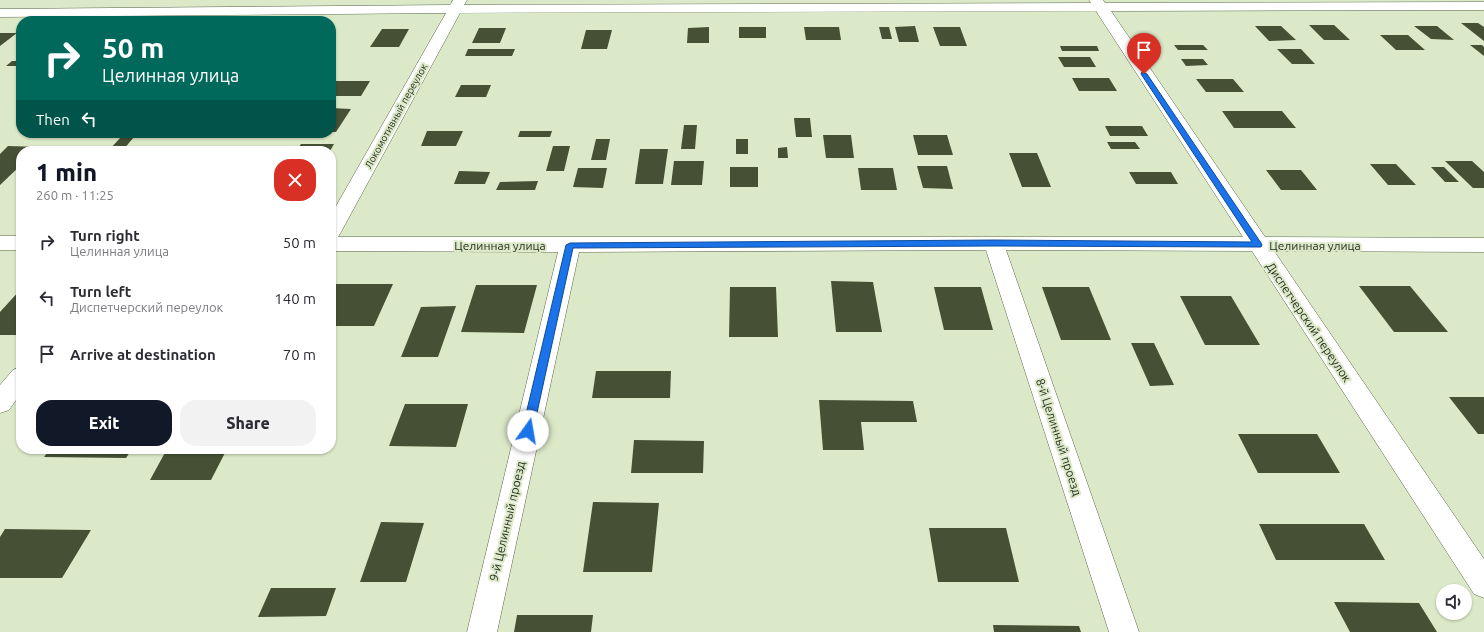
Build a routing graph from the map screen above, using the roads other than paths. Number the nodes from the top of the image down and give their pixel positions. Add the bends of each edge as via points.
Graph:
1 (458, 4) edge
2 (1098, 4) edge
3 (1484, 6) edge
4 (0, 13) edge
5 (336, 223) edge
6 (0, 243) edge
7 (16, 243) edge
8 (994, 243) junction
9 (336, 244) edge
10 (570, 245) junction
11 (1258, 245) junction
12 (1484, 245) edge
13 (16, 382) edge
14 (0, 403) edge
15 (1484, 584) edge
16 (482, 632) edge
17 (1124, 632) edge

1 - 2 street
1 - 4 street
1 - 5 street, Локомотивный переулок
2 - 3 street
2 - 11 street, Диспетчерский переулок
6 - 7 street
8 - 10 street, Целинная улица
8 - 11 street, Целинная улица
8 - 17 street, 8-й Целинный проезд
9 - 10 street, Целинная улица
10 - 16 street, 9-й Целинный проезд
11 - 12 street, Целинная улица
11 - 15 street, Диспетчерский переулок
13 - 14 street

